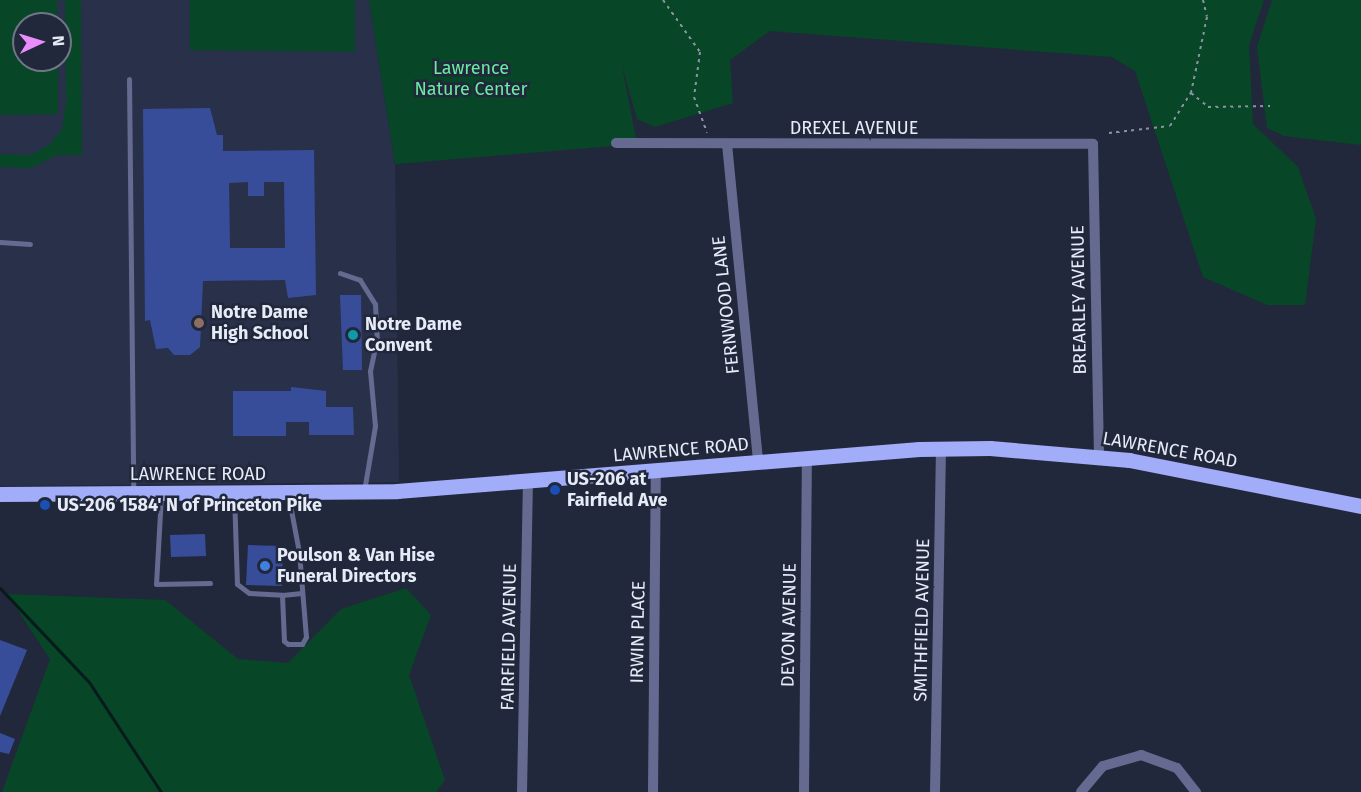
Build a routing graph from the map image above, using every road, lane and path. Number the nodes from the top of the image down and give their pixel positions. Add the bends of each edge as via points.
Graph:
1 (663, 0) edge
2 (1203, 0) edge
3 (129, 79) dead end
4 (1191, 93) junction
5 (1270, 106) dead end
6 (1109, 133) dead end
7 (616, 143) dead end
8 (711, 144) junction
9 (727, 144) junction
10 (1093, 144) joint
11 (0, 242) edge
12 (30, 244) dead end
13 (340, 273) dead end
14 (941, 448) junction
15 (1099, 456) junction
16 (807, 459) junction
17 (758, 463) junction
18 (656, 472) junction
19 (528, 483) junction
20 (364, 492) junction
21 (0, 494) edge
22 (133, 494) junction
23 (161, 494) junction
24 (234, 494) junction
25 (288, 494) junction
26 (1361, 506) edge
27 (210, 583) dead end
28 (302, 592) junction
29 (282, 596) junction
30 (522, 792) edge
31 (653, 792) edge
32 (804, 792) edge
33 (935, 792) edge
34 (1081, 792) edge
35 (1196, 792) edge

1 - 8 path via 700,52 694,97
2 - 4 path via 1207,17
3 - 22 lane
4 - 5 path via 1208,107
4 - 6 path via 1170,126
7 - 8 street, DREXEL AVENUE
8 - 9 street, DREXEL AVENUE
9 - 10 street, DREXEL AVENUE
9 - 17 street, FERNWOOD LANE
10 - 15 street, BREARLEY AVENUE
11 - 12 lane
13 - 20 lane via 360,280 375,304 377,338 370,371 375,426
14 - 15 main road, LAWRENCE ROAD
14 - 16 main road, LAWRENCE ROAD
14 - 33 street, SMITHFIELD AVENUE
15 - 26 main road, LAWRENCE ROAD
16 - 17 main road, LAWRENCE ROAD
16 - 32 street, DEVON AVENUE
17 - 18 main road, LAWRENCE ROAD
18 - 19 main road, LAWRENCE ROAD
18 - 31 street, IRWIN PLACE
19 - 20 main road, LAWRENCE ROAD
19 - 30 street, FAIRFIELD AVENUE
20 - 25 main road, LAWRENCE ROAD
21 - 22 main road, LAWRENCE ROAD
22 - 23 main road, LAWRENCE ROAD
23 - 24 main road, LAWRENCE ROAD
23 - 27 lane via 156,584
24 - 25 main road, LAWRENCE ROAD
24 - 29 lane via 237,584 249,593
25 - 28 lane
28 - 29 lane
28 - 29 lane via 306,638 303,644 284,641
34 - 35 street via 1103,765 1141,755 1177,768

